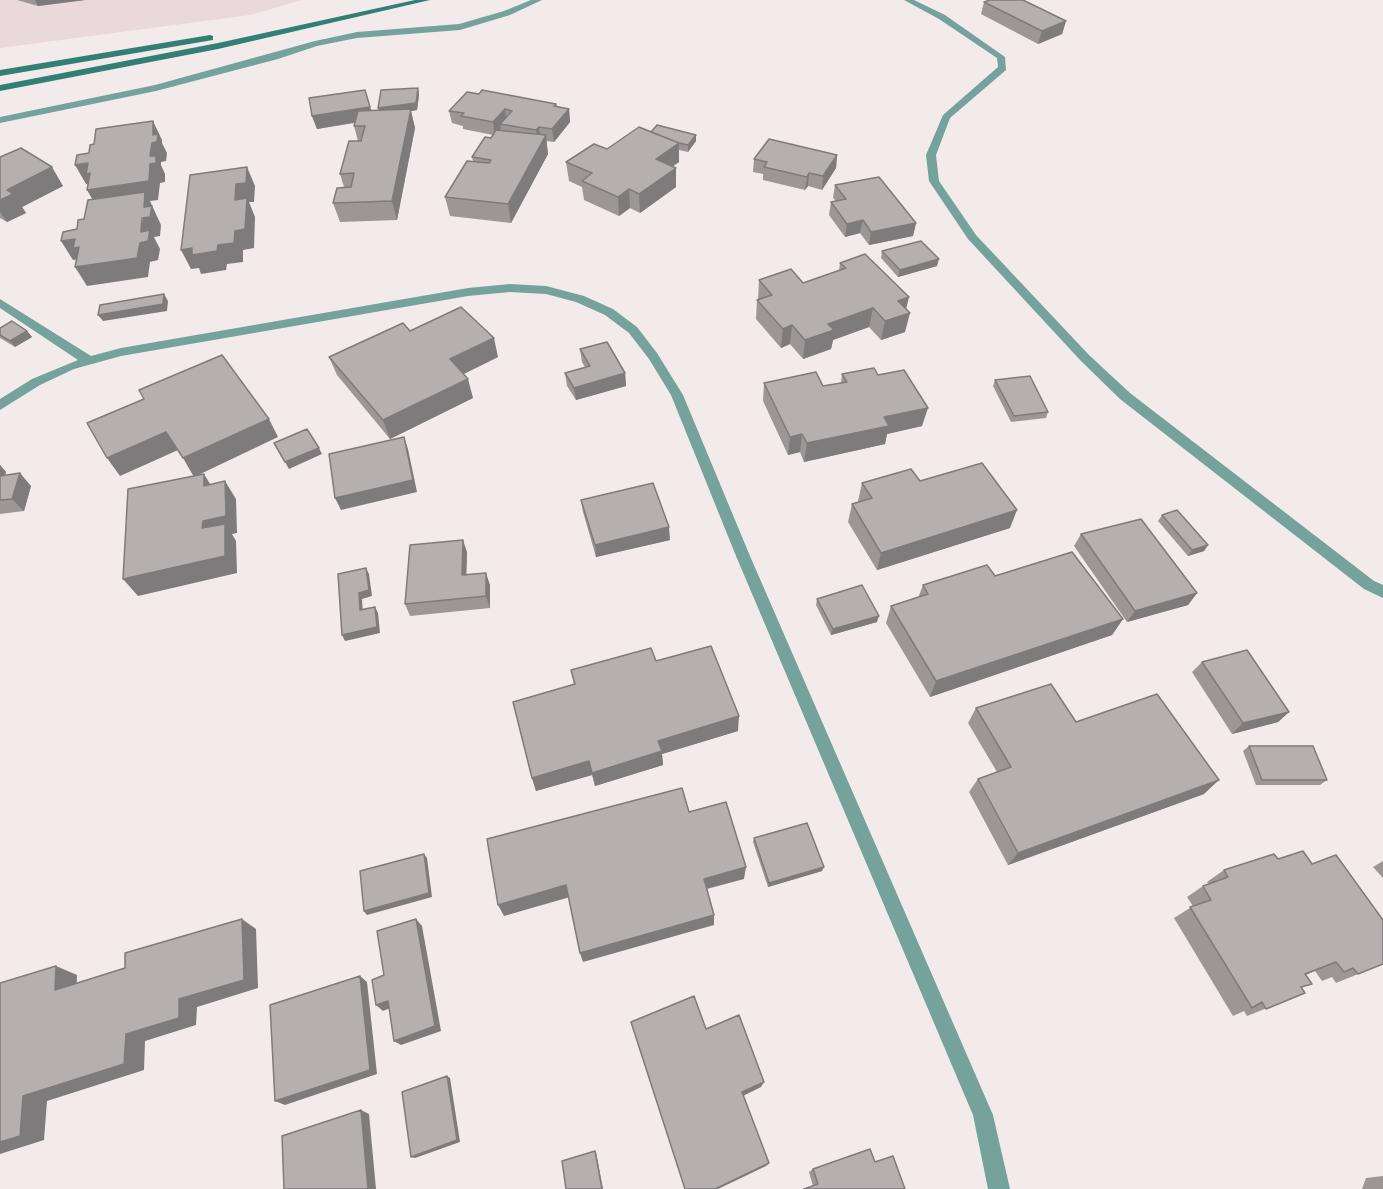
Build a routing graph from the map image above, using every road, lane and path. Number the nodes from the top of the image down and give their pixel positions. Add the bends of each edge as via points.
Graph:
1 (426, 0) edge
2 (538, 0) edge
3 (908, 0) edge
4 (328, 20) junction
5 (0, 74) edge
6 (0, 88) edge
7 (0, 120) edge
8 (0, 303) edge
9 (88, 360) junction
10 (0, 405) edge
11 (1383, 592) edge
12 (999, 1189) edge

1 - 4 main road
2 - 7 street via 460,27 357,35 156,88
3 - 11 street via 942,17 1001,57 1003,68 945,117 931,155 934,181 972,237 1125,396
4 - 5 main road
4 - 6 main road via 206,49
8 - 9 street
9 - 10 street via 36,382
9 - 12 street via 510,288 546,290 580,299 609,312 633,330 677,395 983,1115

